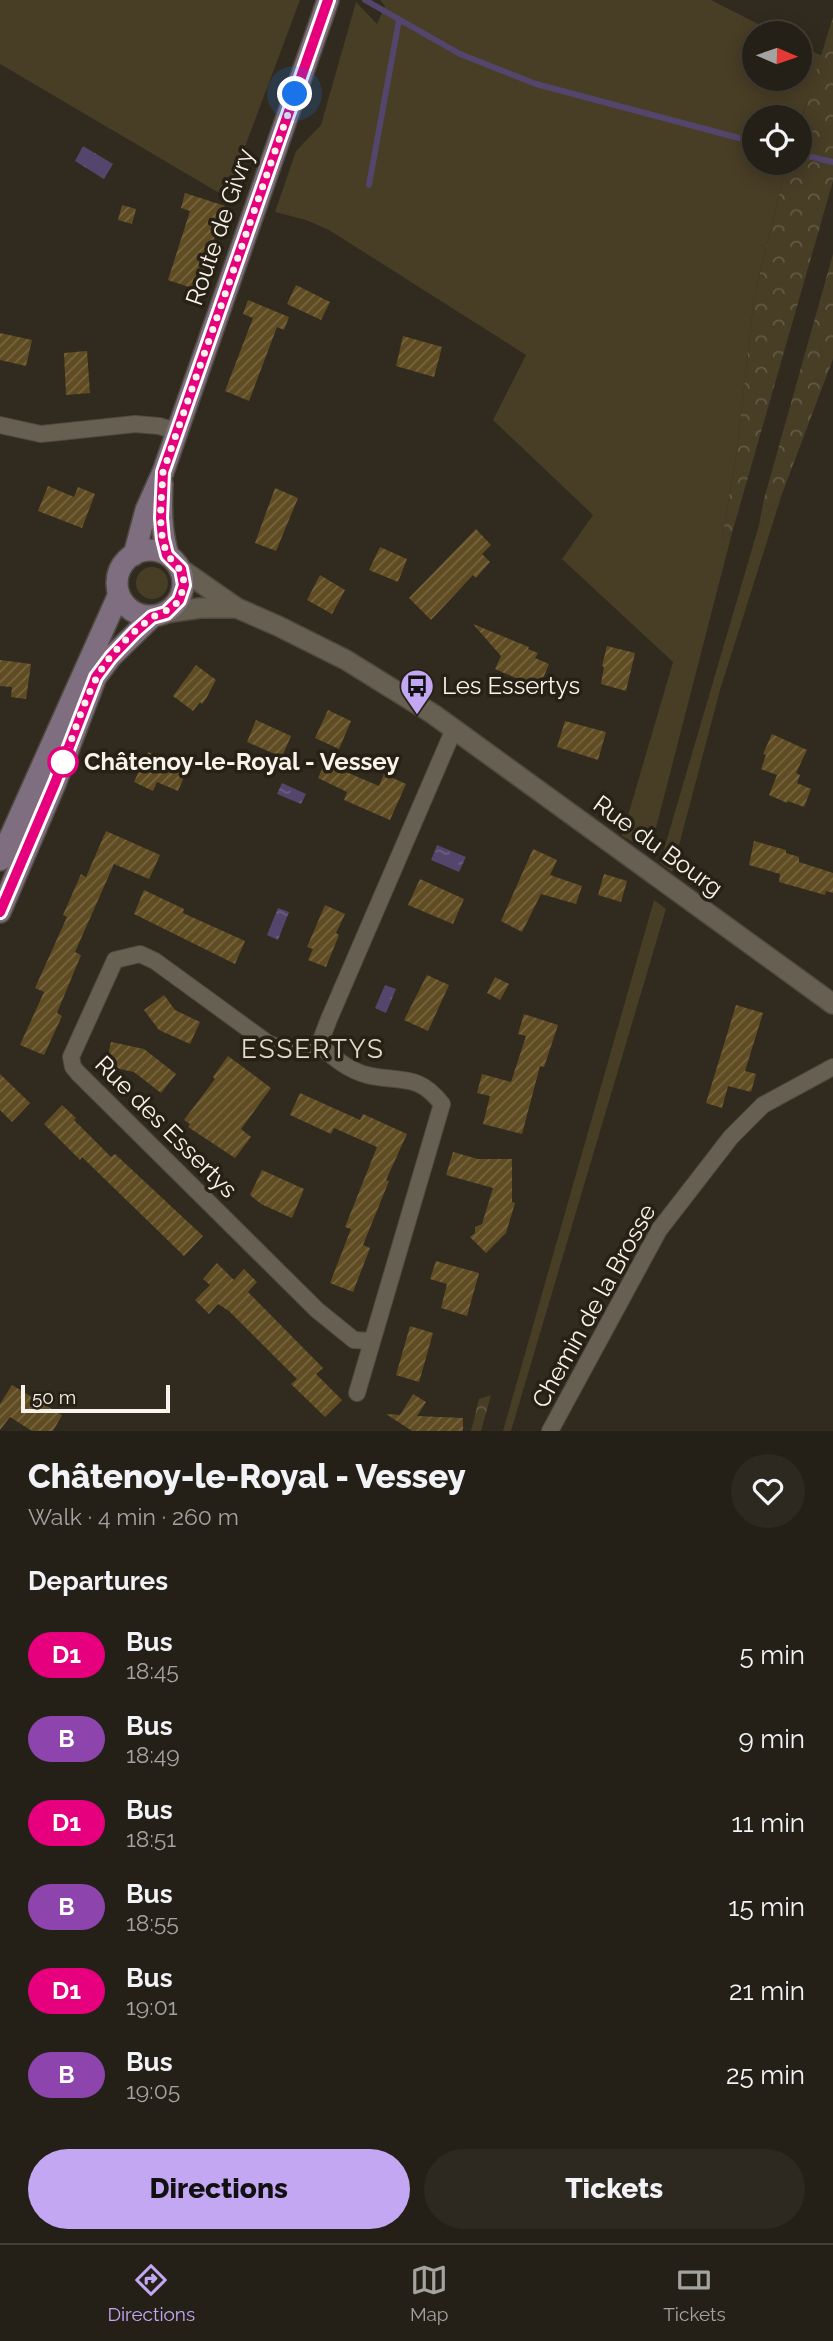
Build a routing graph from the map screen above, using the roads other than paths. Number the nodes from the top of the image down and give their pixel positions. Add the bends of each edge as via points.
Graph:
1 (328, 1) edge
2 (0, 425) edge
3 (176, 430) junction
4 (163, 472) junction
5 (134, 555) junction
6 (174, 562) junction
7 (119, 594) junction
8 (237, 608) junction
9 (159, 615) junction
10 (454, 729) junction
11 (8, 849) edge
12 (0, 912) edge
13 (833, 1004) edge
14 (319, 1045) junction
15 (833, 1067) edge
16 (371, 1340) junction
17 (357, 1394) dead end
18 (550, 1431) edge

1 - 3 main road, Route de Givry
2 - 3 street via 41,434 135,424
3 - 4 main road, Route de Givry
4 - 5 main road, Route de Givry via 146,510
4 - 6 main road, Route de Givry via 163,539
5 - 6 main road via 156,551
5 - 7 main road via 117,580
6 - 8 street, Rue du Bourg
6 - 9 main road via 184,585 179,600
7 - 9 main road via 137,614
7 - 11 main road
8 - 9 street, Rue du Bourg
8 - 10 street, Rue du Bourg via 346,660
9 - 11 main road via 111,657 96,677
10 - 13 street, Rue du Bourg
10 - 14 street
11 - 12 main road
14 - 16 street via 349,1068 423,1084 442,1104
14 - 16 street, Rue des Essertys via 283,1049 269,1044 140,954 115,960 71,1057 78,1073 317,1310 354,1340
15 - 18 street, Chemin de la Brosse via 763,1105 723,1147 659,1230
16 - 17 street

